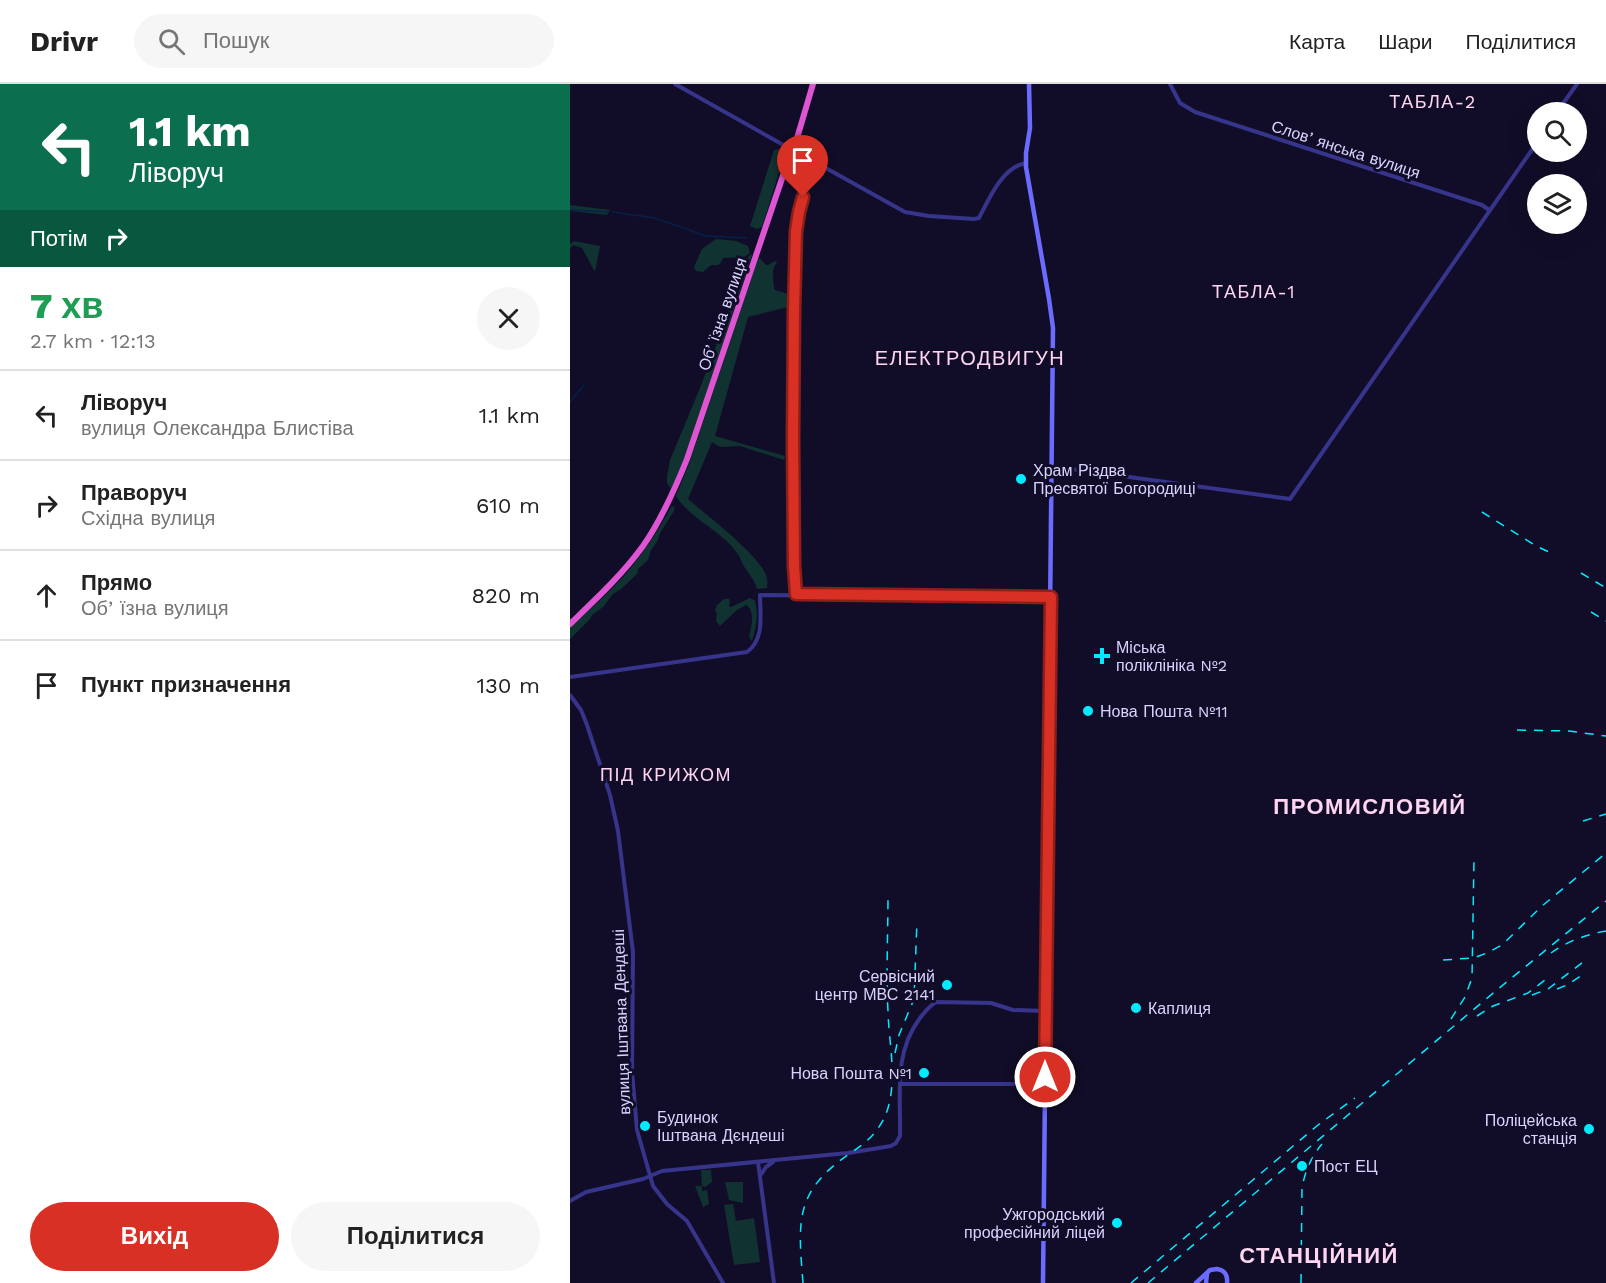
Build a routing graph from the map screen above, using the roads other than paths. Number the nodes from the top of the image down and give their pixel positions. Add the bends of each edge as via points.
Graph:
1 (675, 84) edge
2 (813, 84) edge
3 (1029, 84) edge
4 (1170, 84) edge
5 (1576, 84) edge
6 (1564, 102) edge
7 (795, 145) junction
8 (787, 147) junction
9 (793, 153) junction
10 (1527, 157) edge
11 (814, 162) junction
12 (1026, 165) junction
13 (1490, 210) junction
14 (1052, 469) junction
15 (796, 594) junction
16 (1051, 597) junction
17 (570, 624) edge
18 (570, 677) edge
19 (570, 695) edge
20 (1045, 1011) junction
21 (900, 1084) junction
22 (1045, 1084) junction
23 (776, 1160) junction
24 (758, 1162) junction
25 (650, 1176) junction
26 (760, 1177) junction
27 (570, 1201) edge
28 (1207, 1274) junction
29 (1229, 1282) edge
30 (723, 1283) edge
31 (774, 1283) edge
32 (1043, 1283) edge
33 (1196, 1283) edge
34 (1206, 1283) edge

1 - 8 street
2 - 7 highway
3 - 12 main road
4 - 13 street, Словʼянська вулиця via 1180,103 1195,112
5 - 6 street
7 - 8 highway
7 - 9 highway
8 - 9 highway
9 - 11 street
9 - 17 highway, Обʼїзна вулиця via 678,483 634,557
10 - 13 street
11 - 12 street via 913,214 979,218 998,184 1020,164
11 - 15 street via 796,231
12 - 14 main road via 1052,316
13 - 14 street via 1290,499
14 - 16 main road
15 - 16 street
15 - 18 street via 760,595 759,632 751,649 743,653
16 - 20 main road
19 - 25 street, вулиця Іштвана Дендеші via 587,725 618,831 633,952 632,1072 636,1120
20 - 21 street via 1013,1010 991,1003 936,1002 911,1031 904,1049
20 - 22 main road
21 - 22 street
21 - 23 street via 900,1136 896,1143 851,1153
22 - 32 main road
23 - 24 street
23 - 26 street
24 - 25 street
24 - 26 street
25 - 27 street via 586,1192
25 - 30 street, вулиця Іштвана Дендеші via 664,1201 687,1221
26 - 31 street
28 - 29 main road via 1220,1269
28 - 33 main road
28 - 34 main road

